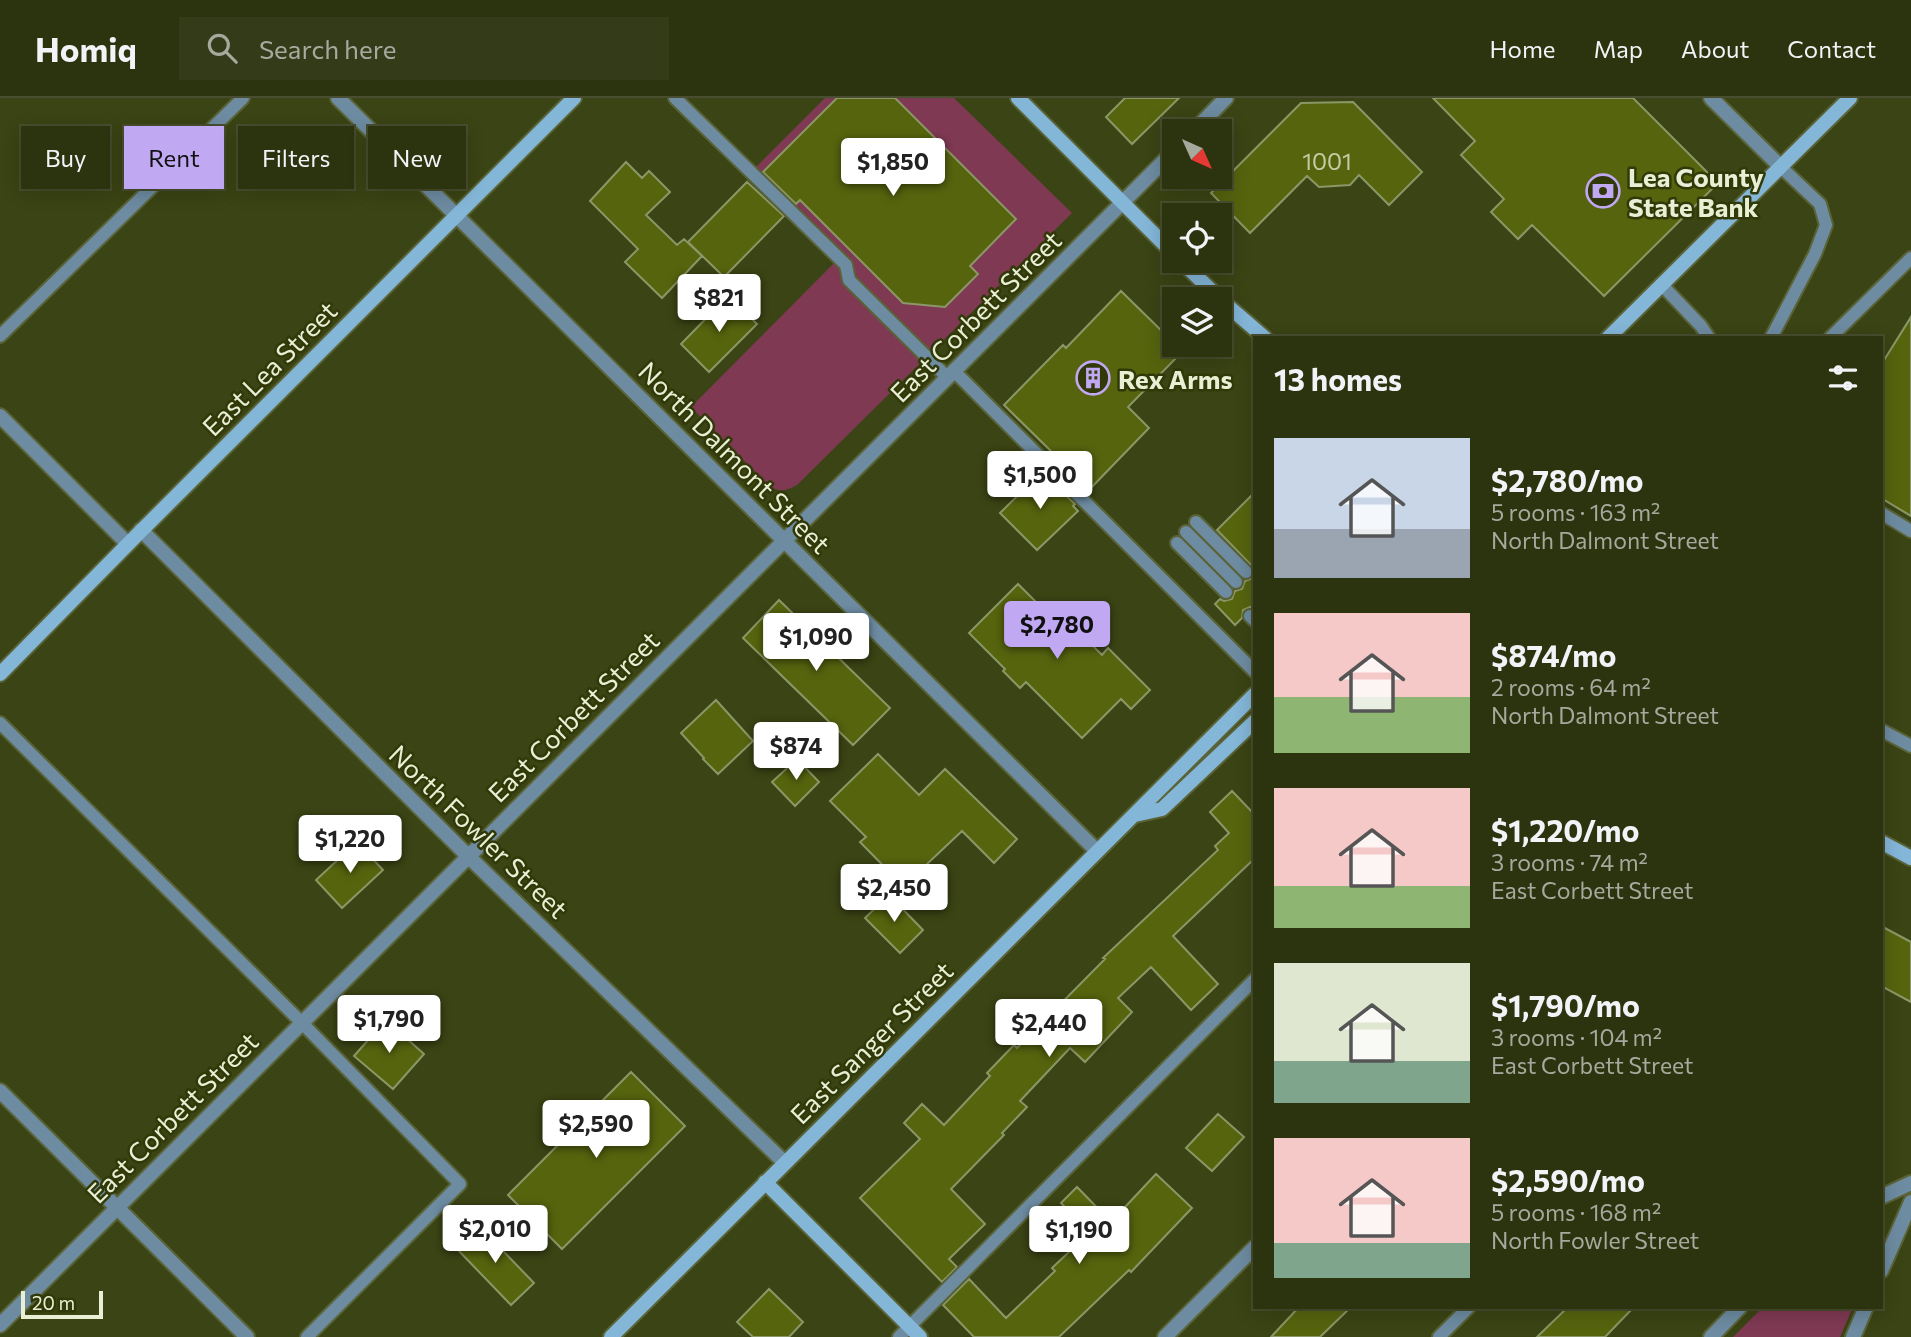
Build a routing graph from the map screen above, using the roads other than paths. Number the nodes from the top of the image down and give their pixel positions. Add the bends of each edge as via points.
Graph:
1 (243, 98) edge
2 (338, 98) edge
3 (574, 98) edge
4 (675, 98) edge
5 (1018, 98) edge
6 (1226, 98) edge
7 (1711, 98) edge
8 (1850, 98) edge
9 (1206, 119) edge
10 (1162, 163) edge
11 (1781, 167) junction
12 (1123, 202) junction
13 (457, 215) junction
14 (1162, 242) edge
15 (1911, 258) edge
16 (1193, 273) edge
17 (1661, 284) junction
18 (0, 336) edge
19 (1263, 336) edge
20 (1612, 336) edge
21 (1708, 336) edge
22 (1772, 336) edge
23 (1832, 336) edge
24 (950, 374) junction
25 (0, 416) edge
26 (1883, 514) edge
27 (1196, 522) dead end
28 (141, 530) junction
29 (1911, 531) edge
30 (1186, 532) dead end
31 (783, 540) junction
32 (1177, 543) dead end
33 (128, 544) junction
34 (1246, 572) dead end
35 (1236, 582) dead end
36 (1226, 592) dead end
37 (1253, 670) edge
38 (0, 674) edge
39 (1253, 696) edge
40 (0, 723) edge
41 (1253, 723) edge
42 (1883, 731) edge
43 (1911, 746) edge
44 (1133, 815) junction
45 (1883, 843) edge
46 (1097, 851) junction
47 (468, 856) junction
48 (1911, 858) edge
49 (1253, 981) edge
50 (302, 1023) junction
51 (0, 1091) edge
52 (785, 1163) junction
53 (765, 1182) junction
54 (1911, 1183) edge
55 (1883, 1196) edge
56 (1911, 1202) edge
57 (117, 1207) junction
58 (1253, 1249) edge
59 (1883, 1266) edge
60 (1467, 1309) edge
61 (1739, 1309) edge
62 (1865, 1309) edge
63 (0, 1325) edge
64 (909, 1334) edge
65 (247, 1337) edge
66 (307, 1337) edge
67 (611, 1337) edge
68 (1165, 1337) edge
69 (1439, 1337) edge
70 (1711, 1337) edge
71 (1853, 1337) edge

1 - 18 lane
2 - 13 street, North Dalmont Street
3 - 13 main road, East Lea Street
4 - 24 lane via 846,265 849,280
5 - 12 main road
6 - 9 street
7 - 11 street
8 - 11 main road
10 - 12 street, East Corbett Street
11 - 17 main road
11 - 22 lane via 1820,204 1826,225
12 - 14 main road
12 - 24 street, East Corbett Street
13 - 28 main road, East Lea Street
13 - 31 street, North Dalmont Street
15 - 23 lane
16 - 19 main road
17 - 20 main road
17 - 21 lane
24 - 31 street, East Corbett Street
24 - 37 lane
25 - 33 street
26 - 29 lane
27 - 34 lane
28 - 33 main road, East Lea Street
28 - 47 street, North Fowler Street
30 - 35 lane
31 - 46 street, North Dalmont Street
31 - 47 street, East Corbett Street
32 - 36 lane
33 - 38 main road, East Lea Street
39 - 44 main road, East Sanger Street
40 - 50 lane
41 - 44 main road via 1162,809
42 - 43 lane
44 - 46 main road, East Sanger Street
45 - 48 main road
46 - 52 main road, East Sanger Street
47 - 50 street, East Corbett Street
47 - 52 street, North Fowler Street
49 - 64 lane
50 - 57 street, East Corbett Street
50 - 66 lane via 460,1184
51 - 57 street
52 - 53 main road, East Sanger Street
53 - 64 main road
53 - 67 main road, East Sanger Street
54 - 55 street
56 - 59 street
57 - 63 street, East Corbett Street
57 - 65 street
58 - 68 street
60 - 69 lane
61 - 70 street
62 - 71 street

